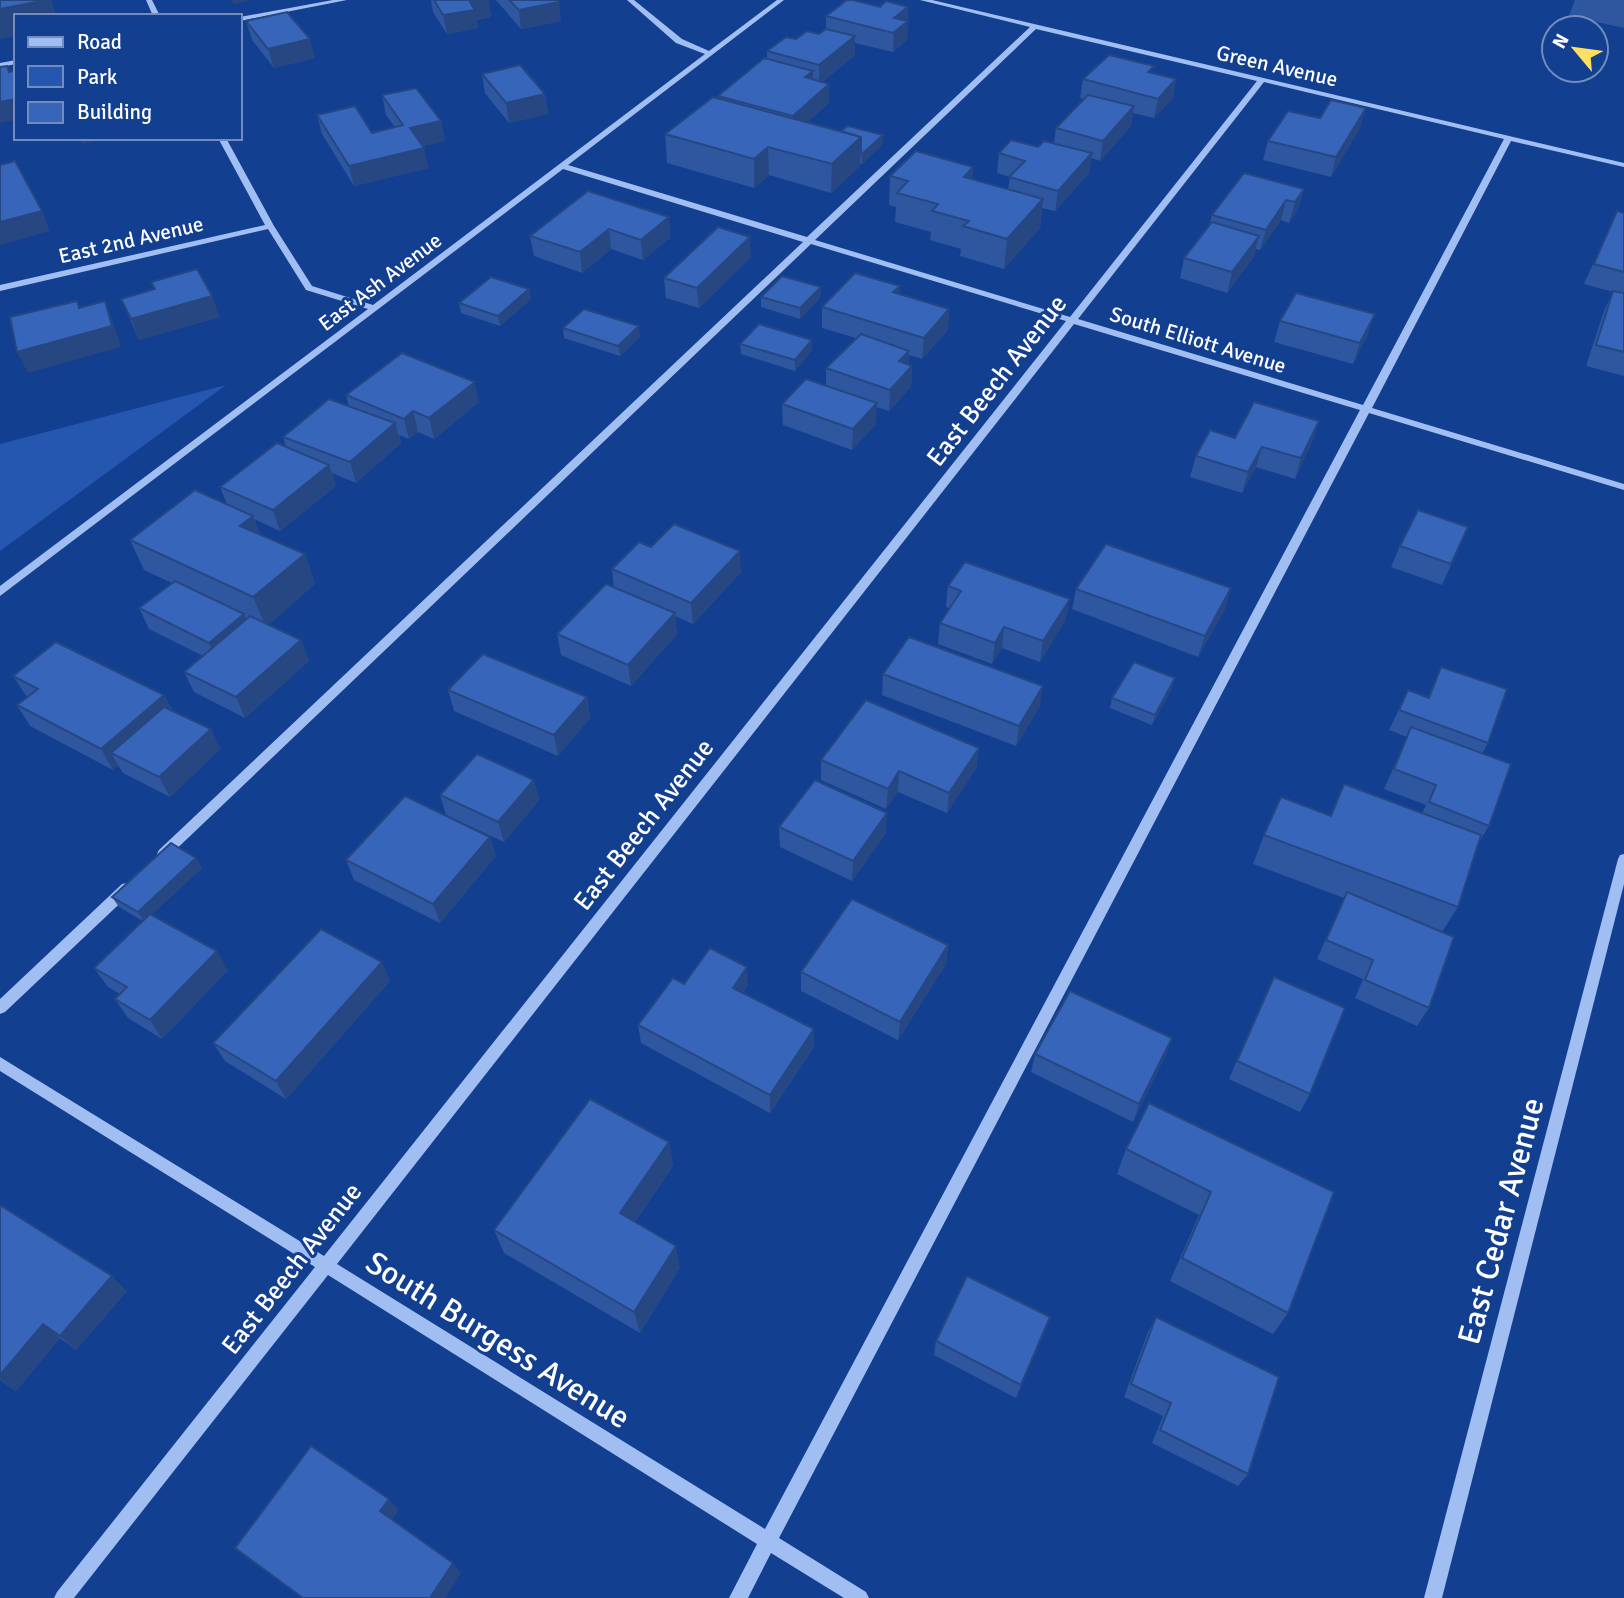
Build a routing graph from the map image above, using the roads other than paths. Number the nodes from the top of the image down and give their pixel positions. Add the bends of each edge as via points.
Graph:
1 (344, 0) edge
2 (630, 0) edge
3 (781, 0) edge
4 (923, 0) edge
5 (242, 19) edge
6 (1034, 27) junction
7 (710, 54) junction
8 (1262, 80) junction
9 (1509, 138) junction
10 (223, 140) edge
11 (1624, 165) edge
12 (562, 166) junction
13 (270, 226) junction
14 (808, 241) junction
15 (0, 288) edge
16 (375, 308) junction
17 (1074, 321) junction
18 (1366, 409) junction
19 (1624, 487) edge
20 (0, 592) edge
21 (1624, 859) edge
22 (152, 864) edge
23 (131, 884) edge
24 (0, 1009) edge
25 (0, 1063) edge
26 (324, 1265) junction
27 (768, 1541) junction
28 (63, 1598) edge
29 (738, 1598) edge
30 (860, 1598) edge
31 (1433, 1598) edge

1 - 5 street
2 - 7 street via 679,41
3 - 7 street, East Ash Avenue
4 - 6 street, Green Avenue
6 - 8 street, Green Avenue
6 - 14 street
7 - 12 street, East Ash Avenue
8 - 9 street, Green Avenue
8 - 17 street, East Beech Avenue
9 - 11 street, Green Avenue
9 - 18 street
10 - 13 street
12 - 14 street, South Elliott Avenue
12 - 16 street, East Ash Avenue
13 - 15 street, East 2nd Avenue
13 - 16 street via 309,288
14 - 17 street, South Elliott Avenue
14 - 22 street
16 - 20 street, East Ash Avenue
17 - 18 street, South Elliott Avenue
17 - 26 street, East Beech Avenue
18 - 19 street, South Elliott Avenue
18 - 27 street
21 - 31 street, East Cedar Avenue
23 - 24 street
25 - 26 street, South Burgess Avenue
26 - 27 street, South Burgess Avenue
26 - 28 street, East Beech Avenue
27 - 29 street
27 - 30 street, South Burgess Avenue

